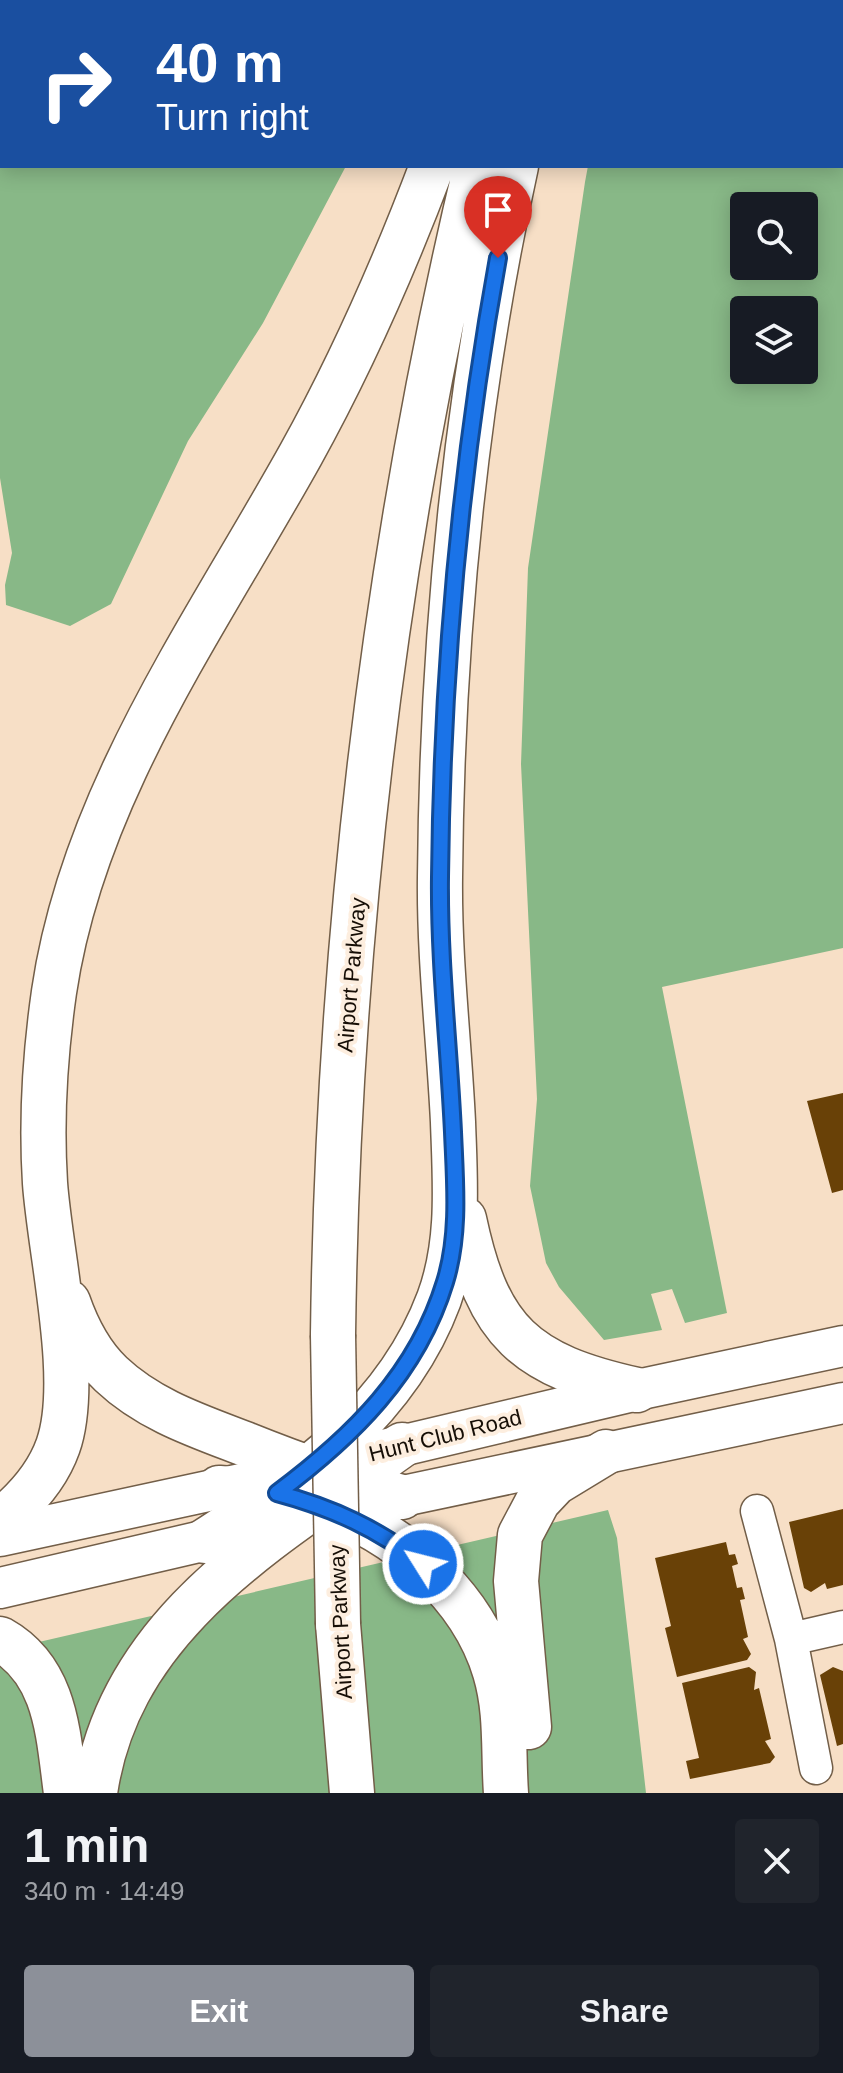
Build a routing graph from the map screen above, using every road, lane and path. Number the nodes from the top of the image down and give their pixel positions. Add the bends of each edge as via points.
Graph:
1 (431, 168) edge
2 (476, 168) edge
3 (516, 168) edge
4 (455, 1174) junction
5 (56, 1265) junction
6 (843, 1346) edge
7 (637, 1390) junction
8 (843, 1403) edge
9 (402, 1445) joint
10 (606, 1452) junction
11 (219, 1488) joint
12 (314, 1497) junction
13 (402, 1497) joint
14 (757, 1511) dead end
15 (0, 1521) edge
16 (0, 1536) edge
17 (205, 1541) joint
18 (0, 1588) edge
19 (843, 1627) edge
20 (0, 1639) edge
21 (791, 1639) junction
22 (816, 1768) dead end
23 (66, 1793) edge
24 (95, 1793) edge
25 (352, 1793) edge
26 (506, 1793) edge
27 (530, 1793) edge

1 - 5 highway via 397,253 302,451 113,794 76,891 54,994 45,1090 45,1183
2 - 25 highway, Airport Parkway, bridge via 431,373 374,726 344,1053 333,1335 338,1624
3 - 4 highway via 469,439 448,640 440,879
4 - 7 highway via 482,1289 508,1329 544,1359
4 - 12 highway via 452,1255 438,1303 405,1367
5 - 12 highway via 77,1328 111,1374
5 - 15 highway via 65,1365 59,1445 39,1484
6 - 7 main road, Hunt Club Road
7 - 9 main road, Hunt Club Road
8 - 10 main road
9 - 12 highway
10 - 13 main road
10 - 27 highway via 555,1483 538,1501 520,1535 516,1581
11 - 12 highway
11 - 16 main road
12 - 13 highway
12 - 17 highway
12 - 24 highway via 226,1572 154,1649 119,1708
12 - 26 highway via 423,1564 473,1624 502,1700
14 - 21 street
17 - 18 main road
19 - 21 street
20 - 23 highway via 24,1655 48,1693
21 - 22 street

